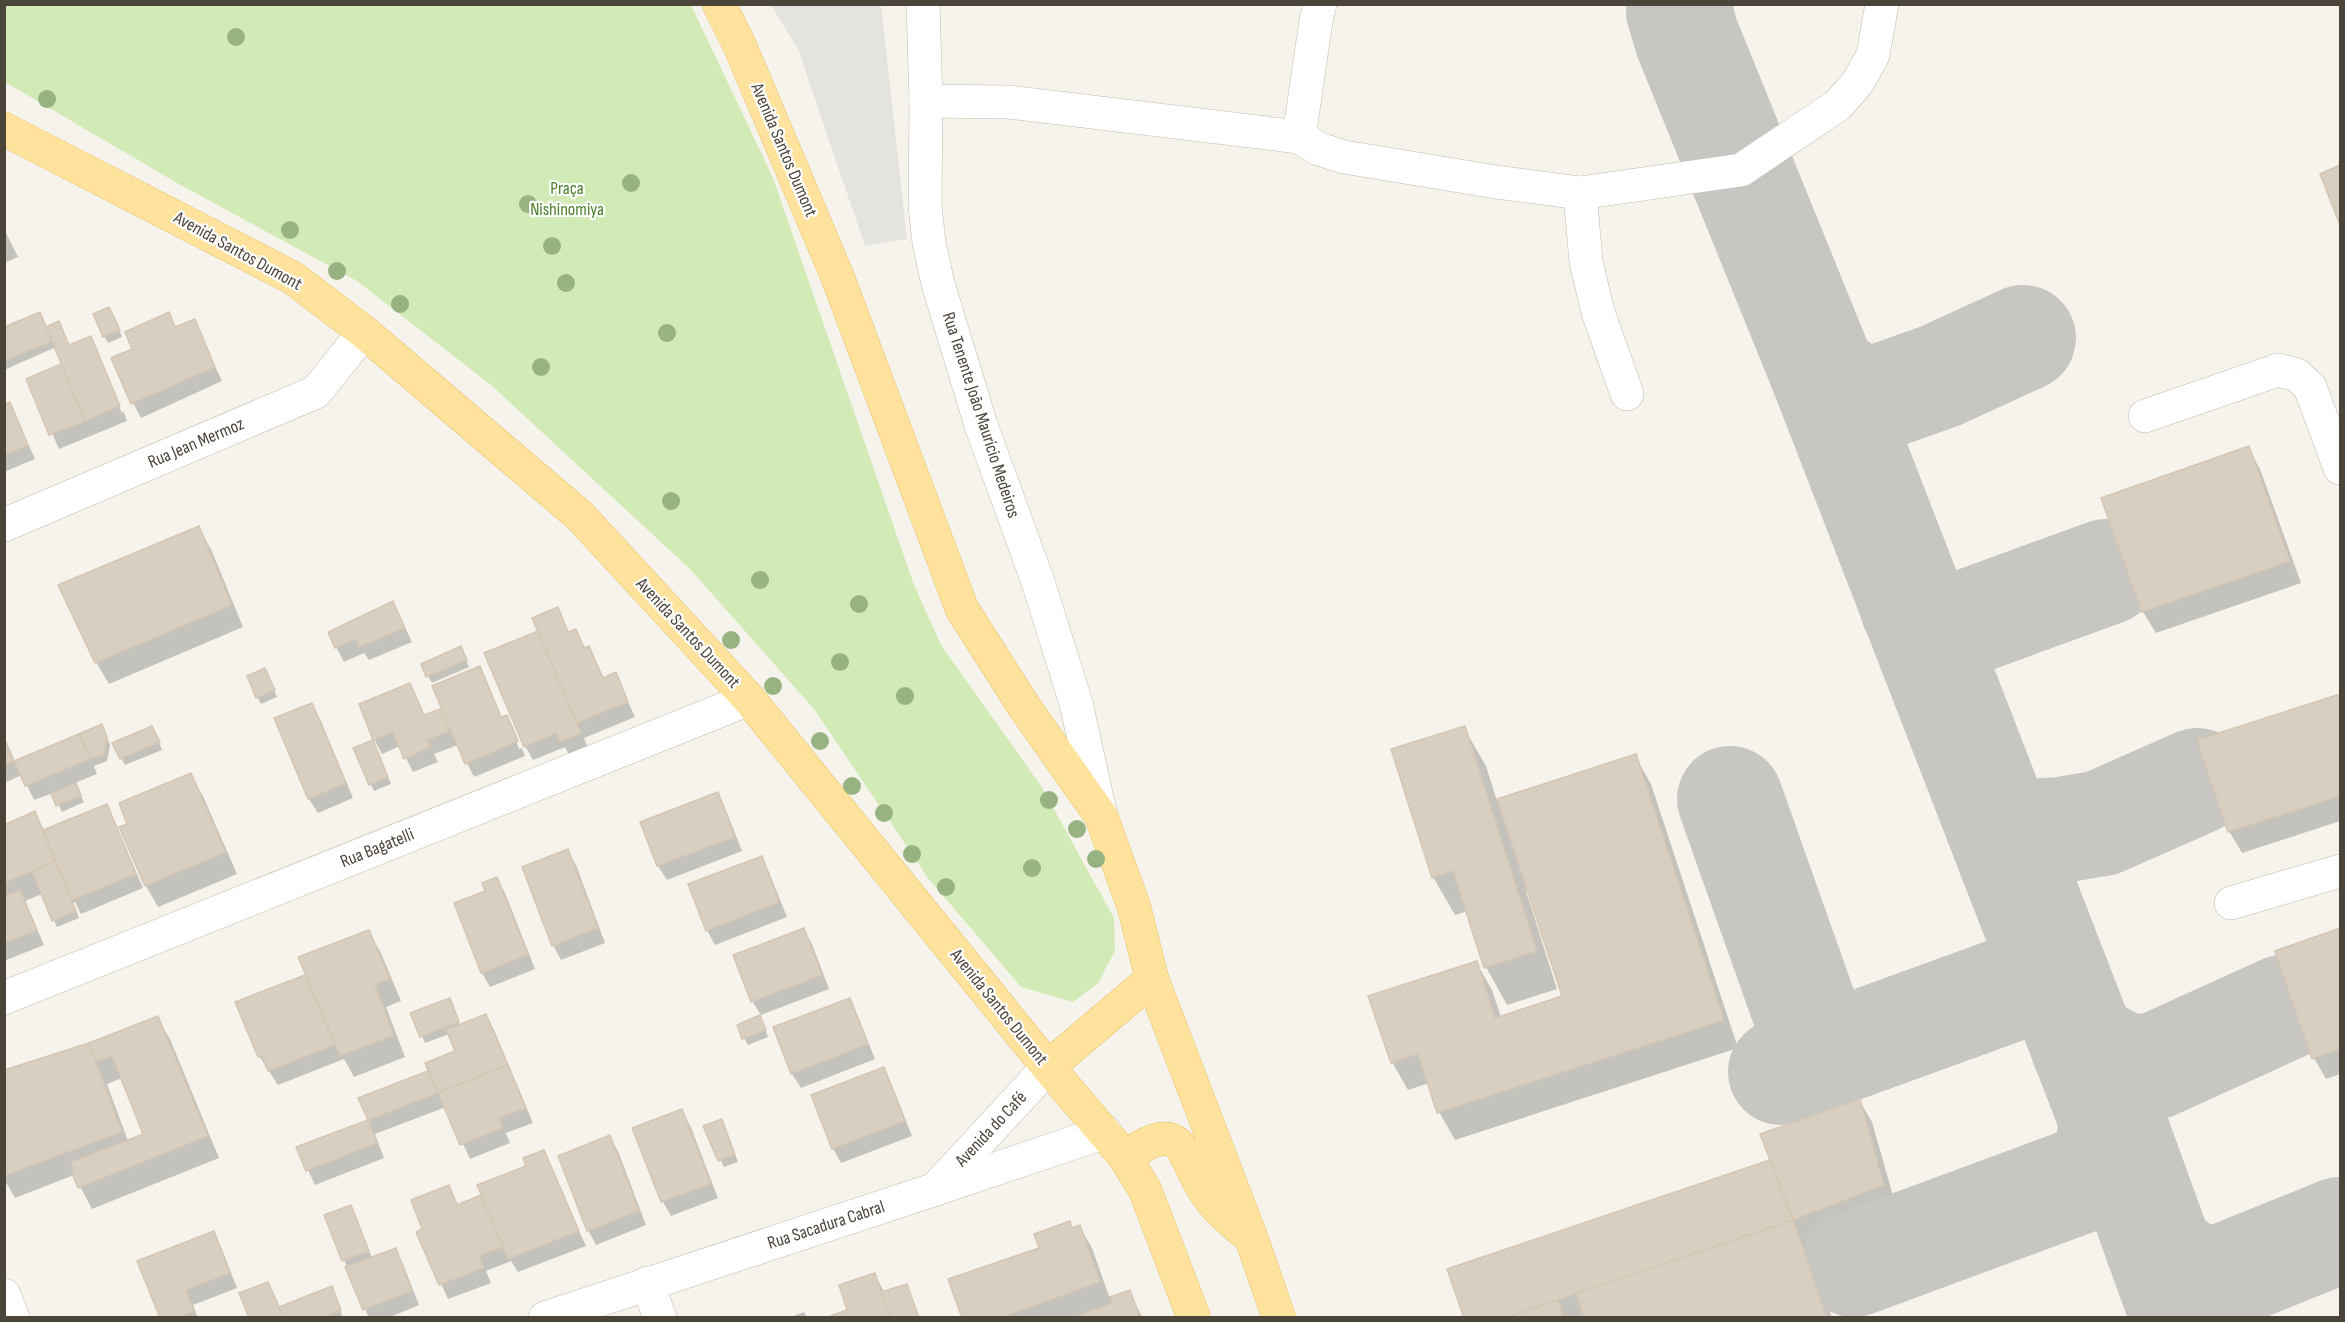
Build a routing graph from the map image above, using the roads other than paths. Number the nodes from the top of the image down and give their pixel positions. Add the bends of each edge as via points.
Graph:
1 (719, 4) edge
2 (923, 4) edge
3 (1320, 4) edge
4 (1882, 4) edge
5 (926, 101) junction
6 (4, 129) edge
7 (1299, 137) junction
8 (1580, 193) junction
9 (364, 332) junction
10 (1628, 394) dead end
11 (2145, 416) dead end
12 (2340, 468) edge
13 (4, 525) edge
14 (749, 699) junction
15 (1101, 816) junction
16 (2340, 871) edge
17 (2231, 903) dead end
18 (1152, 979) junction
19 (4, 998) edge
20 (1048, 1067) junction
21 (1105, 1131) junction
22 (1125, 1157) junction
23 (933, 1190) junction
24 (1252, 1240) junction
25 (647, 1283) junction
26 (4, 1295) edge
27 (14, 1317) edge
28 (545, 1317) edge
29 (660, 1317) edge
30 (1194, 1317) edge
31 (1279, 1317) edge

1 - 15 main road, Avenida Santos Dumont via 838,278 962,609
2 - 5 street, Rua Tenente João Maurício Medeiros
3 - 7 street
4 - 8 street via 1873,55 1858,82 1838,105 1741,170
5 - 7 street via 1009,102
5 - 15 street, Rua Tenente João Maurício Medeiros via 925,205 938,284 981,425 1038,582 1072,692
6 - 9 main road, Avenida Santos Dumont via 293,278
7 - 8 street via 1344,157
8 - 10 street via 1588,272
9 - 13 street, Rua Jean Mermoz via 316,392
9 - 14 main road, Avenida Santos Dumont via 580,516
11 - 12 street via 2278,370 2297,375 2310,387
14 - 19 street, Rua Bagatelli
14 - 20 main road, Avenida Santos Dumont
15 - 18 main road, Avenida Santos Dumont via 1134,907
16 - 17 street
18 - 20 main road
18 - 24 main road, Avenida Santos Dumont
20 - 21 main road, Avenida Santos Dumont
20 - 23 street, Avenida do Café
21 - 22 main road, Avenida Santos Dumont
21 - 23 street, Rua Sacadura Cabral
22 - 24 main road via 1145,1143 1166,1138 1175,1141 1183,1148 1210,1200
22 - 30 main road, Avenida Santos Dumont via 1144,1190
23 - 25 street, Rua Sacadura Cabral
24 - 31 main road, Avenida Santos Dumont
25 - 28 street, Rua Sacadura Cabral
25 - 29 street
26 - 27 street

